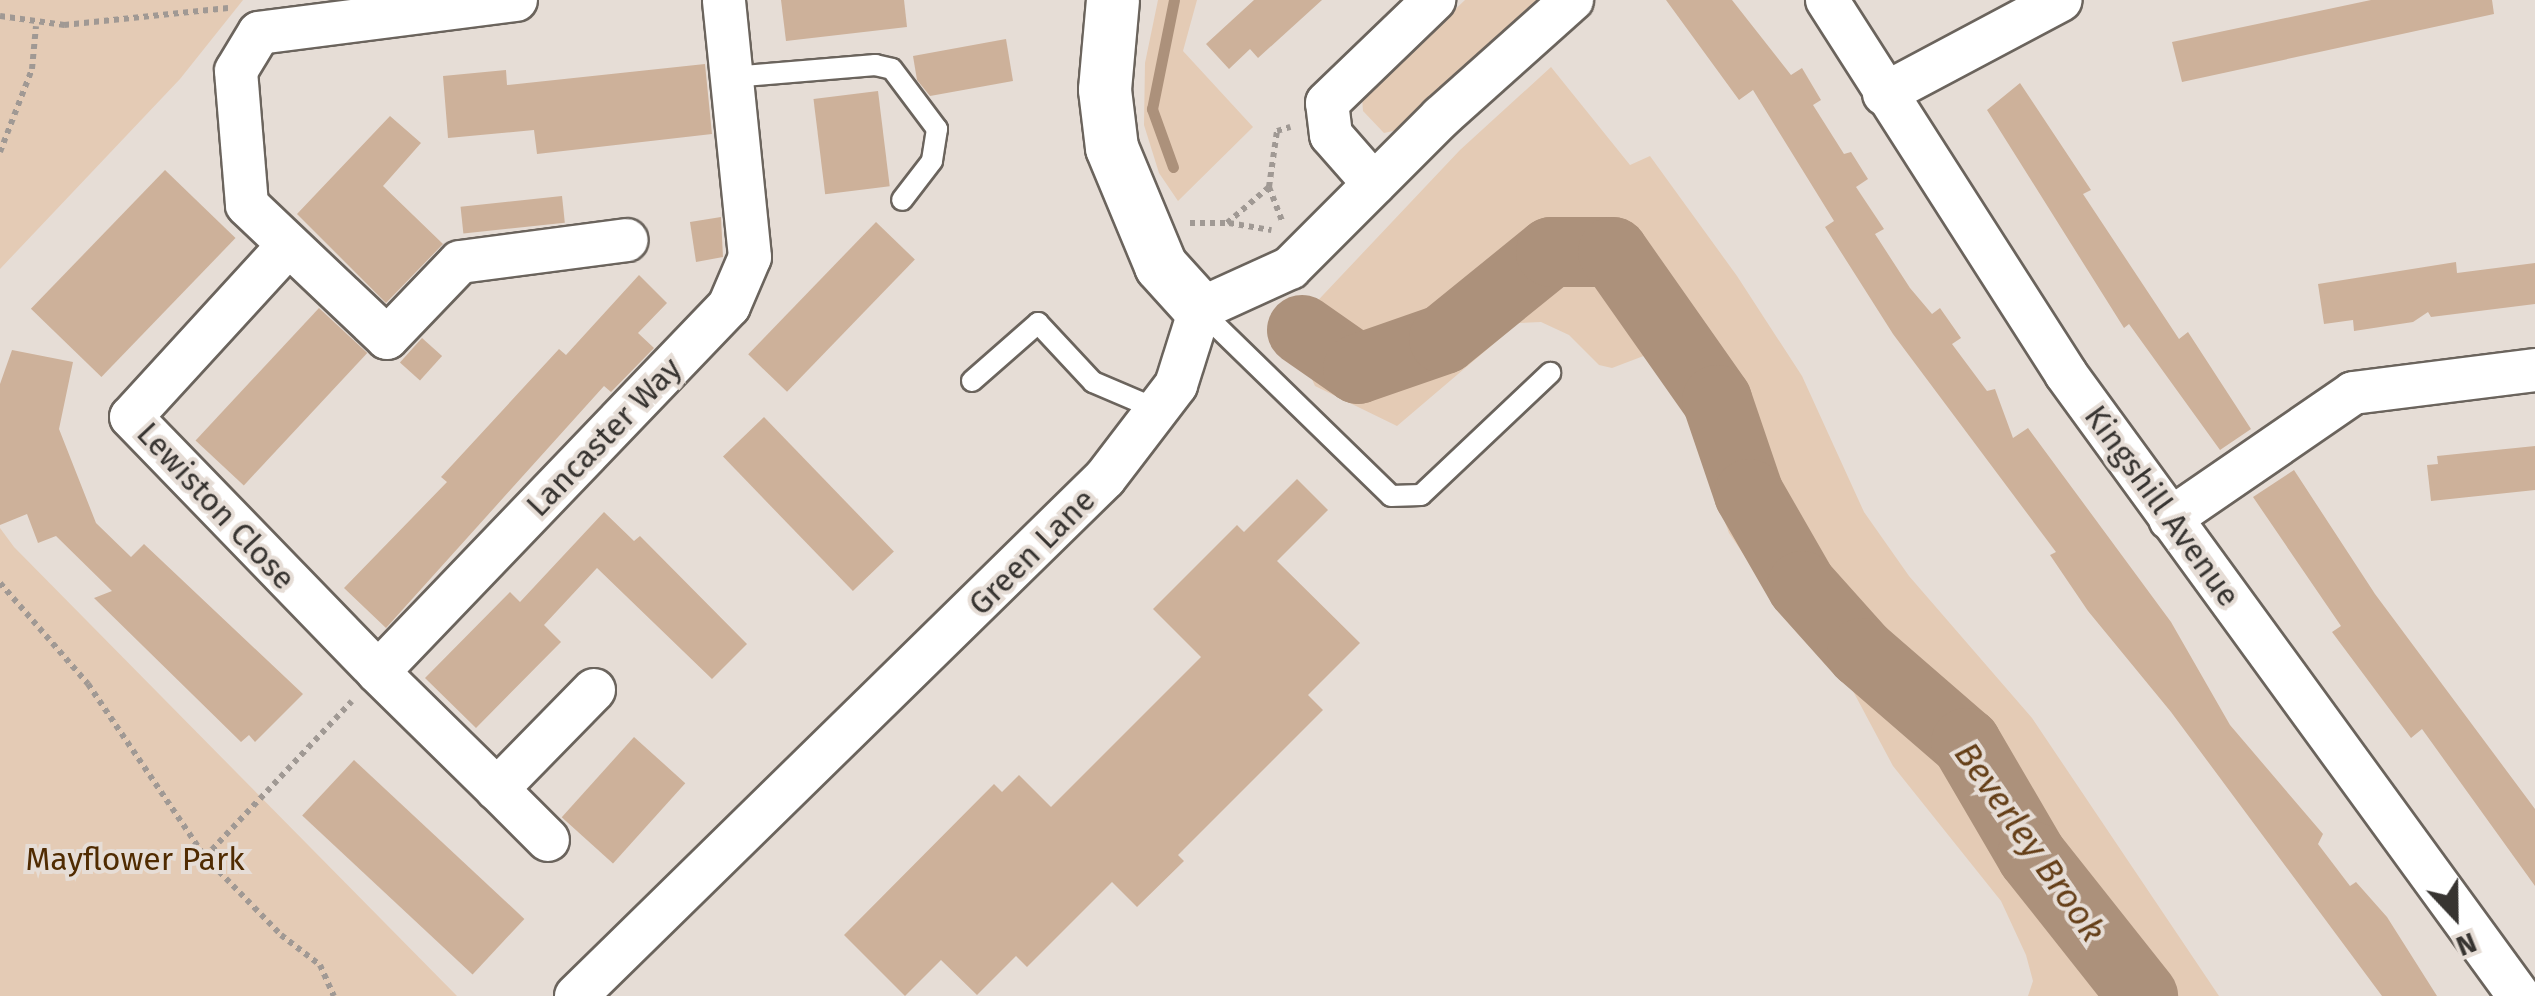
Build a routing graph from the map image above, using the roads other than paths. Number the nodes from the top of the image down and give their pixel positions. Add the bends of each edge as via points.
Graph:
1 (516, 0) edge
2 (724, 0) edge
3 (1113, 0) edge
4 (1434, 0) edge
5 (1572, 0) edge
6 (1827, 0) edge
7 (2062, 0) edge
8 (306, 12) edge
9 (732, 77) junction
10 (1884, 94) junction
11 (1374, 184) junction
12 (902, 200) dead end
13 (626, 240) dead end
14 (286, 248) junction
15 (1200, 309) junction
16 (2535, 370) edge
17 (1550, 373) dead end
18 (972, 382) dead end
19 (1161, 411) junction
20 (2170, 519) junction
21 (378, 672) junction
22 (594, 690) dead end
23 (497, 789) junction
24 (548, 840) dead end
25 (576, 996) edge
26 (2519, 996) edge

1 - 8 street
2 - 9 street, Lancaster Way
3 - 15 street via 1105,90 1112,148 1147,240
4 - 11 street via 1344,81 1325,118 1342,151
5 - 11 street
6 - 10 street, Kingshill Avenue
7 - 10 street
8 - 14 street via 259,33 236,71 248,205
9 - 12 lane via 892,69 936,129 932,161
9 - 21 street, Lancaster Way via 750,257 729,306
10 - 20 street, Kingshill Avenue via 2066,374
11 - 15 street via 1290,268
13 - 14 street via 460,262 387,338
14 - 21 street, Lewiston Close via 131,417
15 - 17 lane via 1390,496 1421,494
15 - 19 street, Green Lane
16 - 20 street via 2354,393
18 - 19 lane via 1038,323 1093,382
19 - 25 street, Green Lane via 1072,514
20 - 26 street, Kingshill Avenue
21 - 23 street
22 - 23 street
23 - 24 street

